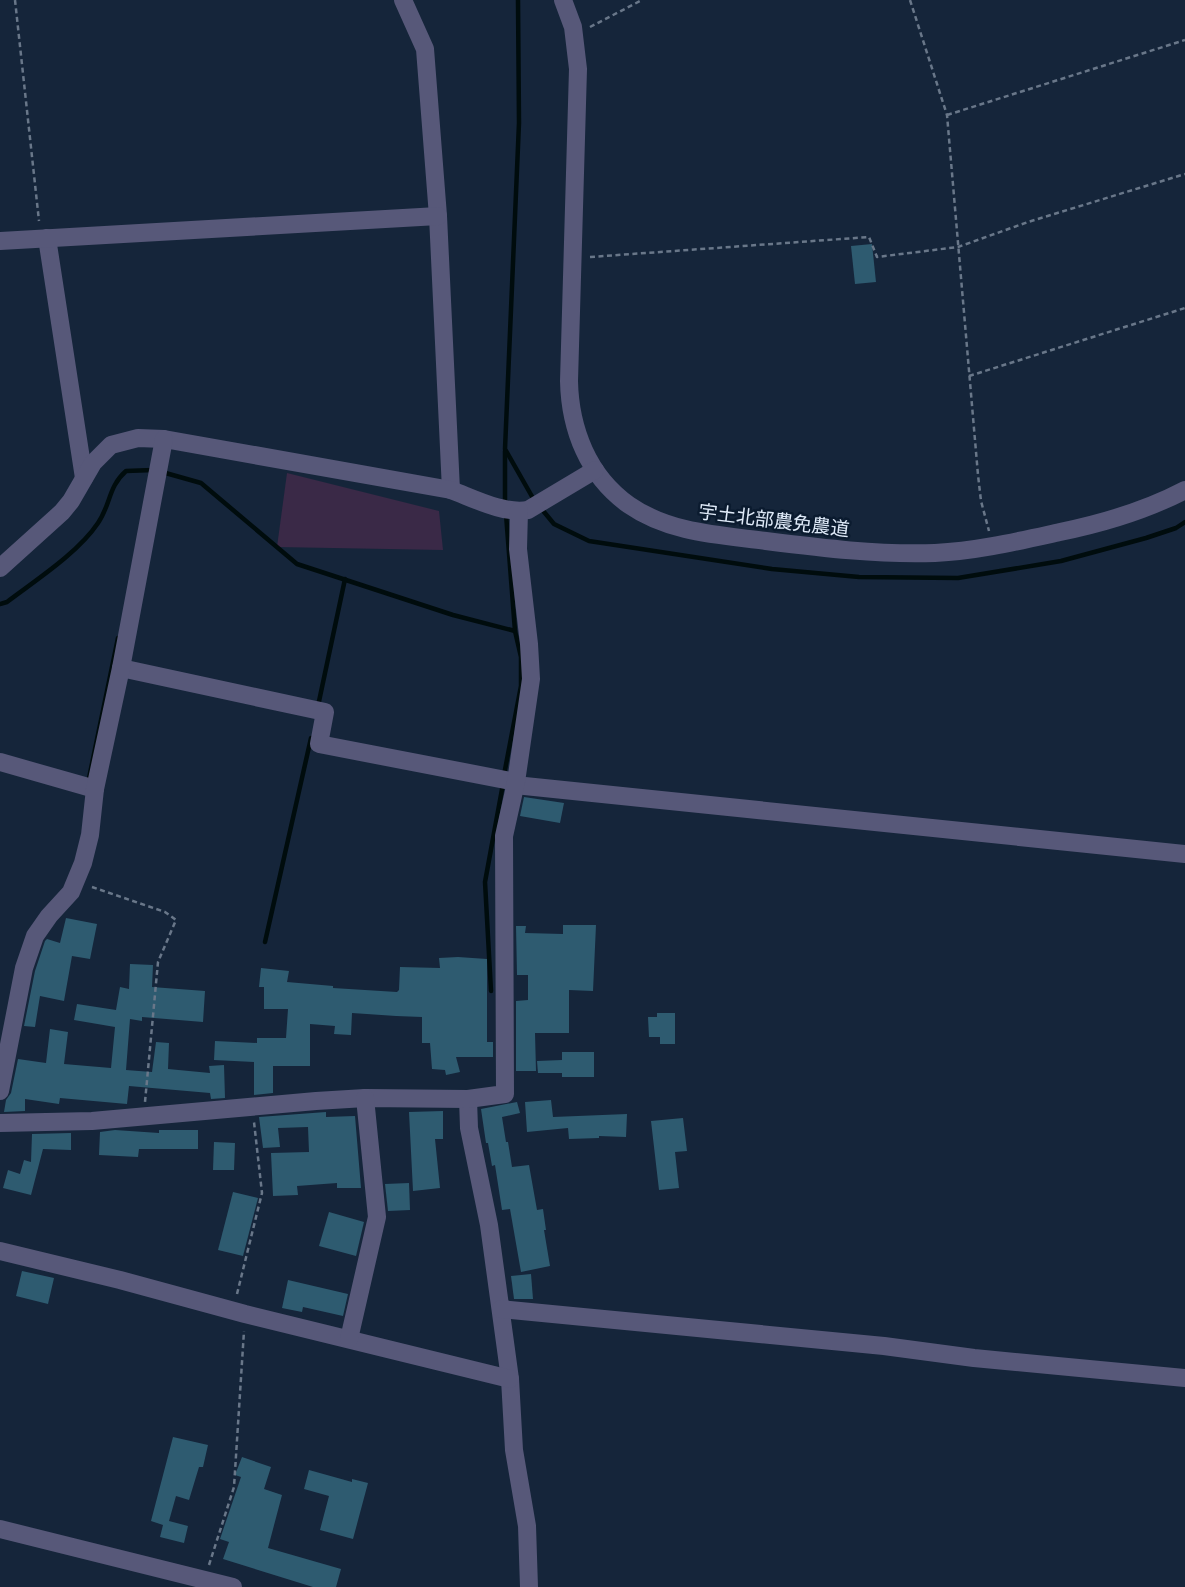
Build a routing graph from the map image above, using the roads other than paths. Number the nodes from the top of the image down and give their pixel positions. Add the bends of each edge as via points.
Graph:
1 (403, 0) edge
2 (563, 0) edge
3 (438, 216) junction
4 (44, 238) junction
5 (0, 241) edge
6 (164, 439) junction
7 (595, 470) junction
8 (83, 478) junction
9 (452, 490) junction
10 (1185, 490) edge
11 (519, 511) junction
12 (0, 568) edge
13 (121, 668) junction
14 (0, 762) edge
15 (516, 784) junction
16 (95, 789) junction
17 (1185, 854) edge
18 (0, 1091) edge
19 (365, 1098) junction
20 (468, 1099) junction
21 (0, 1123) edge
22 (0, 1251) edge
23 (501, 1309) junction
24 (349, 1339) junction
25 (1185, 1378) edge
26 (510, 1379) junction
27 (0, 1529) edge
28 (204, 1583) edge
29 (233, 1587) edge
30 (529, 1587) edge

1 - 3 street via 425,49
2 - 7 street, 宇土北部農免農道 via 574,35 579,101 571,416
3 - 4 street
3 - 9 street
4 - 5 street
4 - 8 street
6 - 8 street via 138,438 111,445
6 - 9 street
6 - 13 street
7 - 10 street, 宇土北部農免農道 via 630,505 687,530 852,551 936,553 993,545 1117,519
7 - 11 street
8 - 12 street via 62,512
9 - 11 street
11 - 15 street via 518,549 531,679
13 - 15 street via 325,712 319,744
13 - 16 street
14 - 16 street
15 - 17 street
15 - 20 street via 504,836 505,1094
16 - 18 street via 90,835 71,892 35,936 24,968
19 - 20 street
19 - 21 street via 92,1121
19 - 24 street via 377,1217
20 - 23 street via 469,1128
22 - 24 street
23 - 25 street
23 - 26 street
24 - 26 street
26 - 30 street via 514,1450 527,1525
27 - 28 street
28 - 29 street

